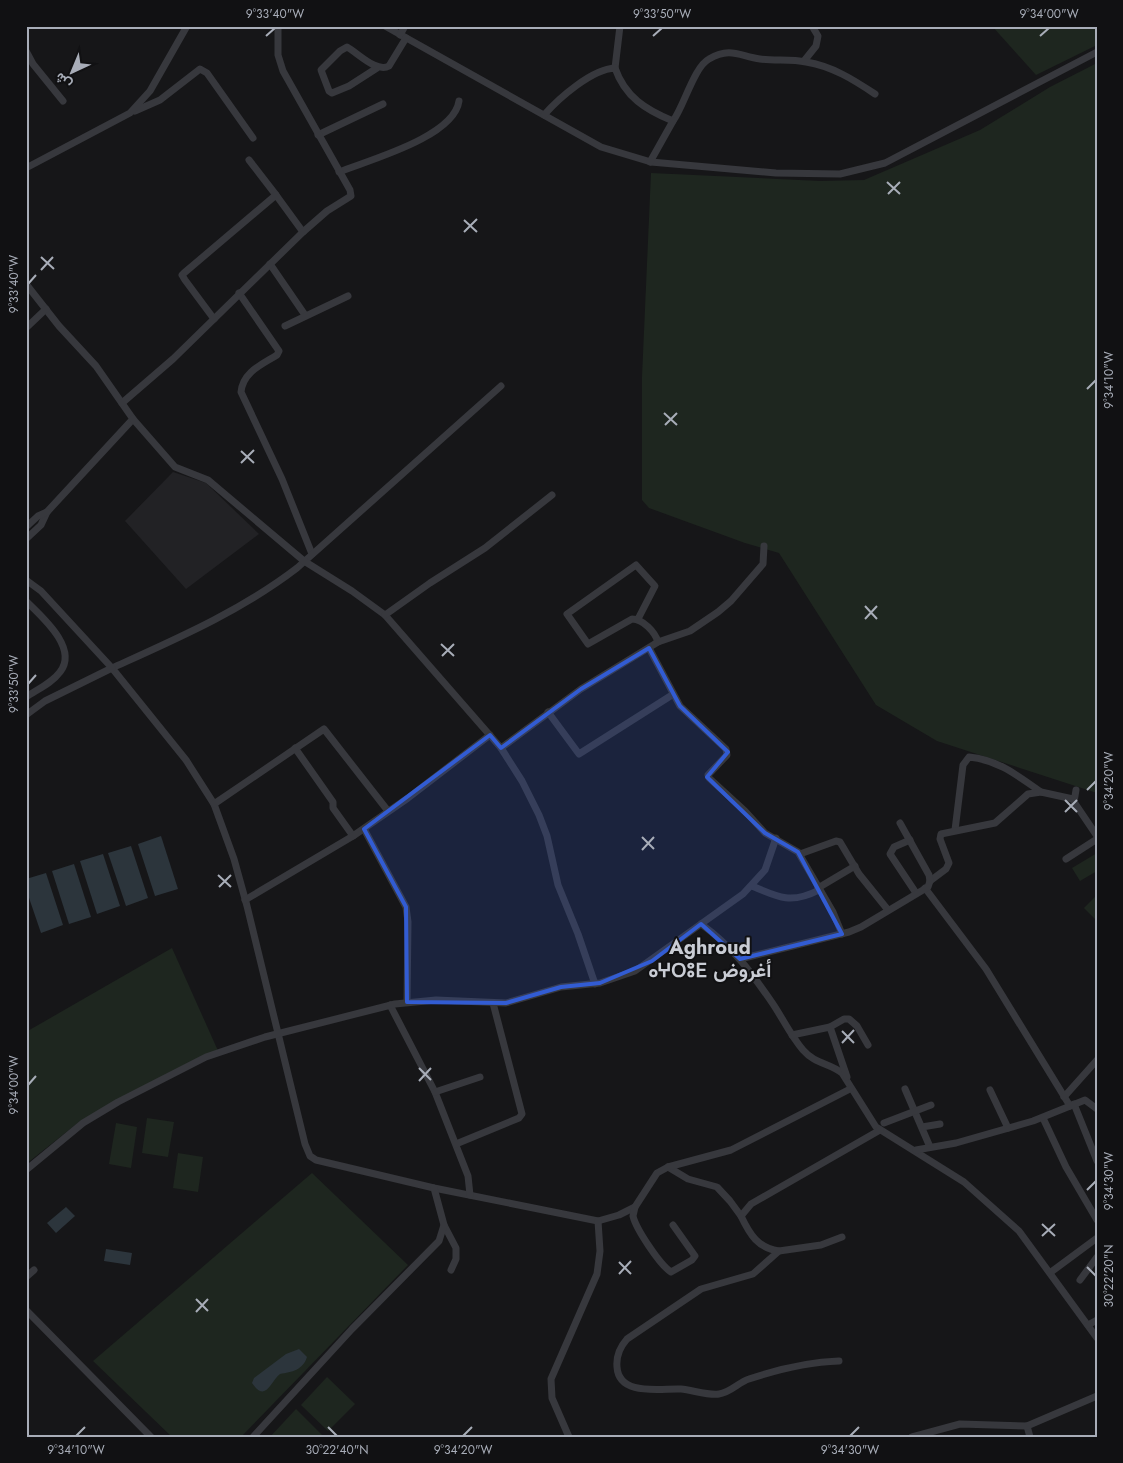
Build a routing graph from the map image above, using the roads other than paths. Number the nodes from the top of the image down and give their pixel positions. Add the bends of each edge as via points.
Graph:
1 (187, 26) edge
2 (278, 26) edge
3 (384, 26) edge
4 (405, 26) edge
5 (620, 26) edge
6 (812, 26) edge
7 (403, 36) junction
8 (26, 51) edge
9 (1097, 52) edge
10 (804, 61) junction
11 (377, 68) junction
12 (616, 68) junction
13 (875, 94) dead end
14 (63, 101) dead end
15 (458, 101) dead end
16 (383, 104) dead end
17 (130, 113) junction
18 (544, 115) junction
19 (673, 121) junction
20 (318, 135) junction
21 (253, 138) dead end
22 (249, 160) dead end
23 (650, 162) junction
24 (26, 168) edge
25 (339, 172) junction
26 (276, 195) junction
27 (303, 232) junction
28 (270, 264) junction
29 (26, 284) edge
30 (239, 293) junction
31 (348, 296) dead end
32 (46, 309) junction
33 (305, 315) junction
34 (214, 320) junction
35 (285, 326) dead end
36 (26, 328) edge
37 (501, 386) dead end
38 (122, 403) junction
39 (133, 419) junction
40 (552, 495) dead end
41 (47, 512) junction
42 (26, 527) edge
43 (26, 539) edge
44 (764, 546) dead end
45 (312, 554) junction
46 (304, 561) junction
47 (26, 580) edge
48 (26, 602) edge
49 (385, 616) junction
50 (638, 619) junction
51 (658, 642) junction
52 (649, 648) junction
53 (112, 668) junction
54 (672, 695) junction
55 (26, 697) edge
56 (548, 712) junction
57 (26, 715) edge
58 (490, 735) junction
59 (294, 748) junction
60 (501, 748) junction
61 (1076, 790) dead end
62 (1041, 792) junction
63 (1073, 799) junction
64 (214, 804) junction
65 (388, 811) junction
66 (900, 822) dead end
67 (364, 828) junction
68 (954, 830) junction
69 (353, 836) junction
70 (1097, 837) edge
71 (776, 838) junction
72 (910, 840) junction
73 (800, 854) junction
74 (1066, 859) dead end
75 (855, 866) junction
76 (930, 881) junction
77 (752, 886) junction
78 (925, 888) junction
79 (819, 889) junction
80 (916, 893) junction
81 (246, 900) junction
82 (888, 910) junction
83 (701, 924) junction
84 (842, 934) junction
85 (740, 959) junction
86 (595, 984) junction
87 (407, 1002) junction
88 (493, 1003) junction
89 (390, 1004) junction
90 (830, 1027) junction
91 (280, 1034) junction
92 (792, 1035) junction
93 (868, 1045) dead end
94 (1097, 1060) edge
95 (480, 1077) dead end
96 (848, 1081) junction
97 (850, 1089) junction
98 (905, 1089) dead end
99 (990, 1090) dead end
100 (435, 1092) junction
101 (1064, 1097) junction
102 (931, 1105) dead end
103 (1072, 1105) junction
104 (1097, 1109) edge
105 (915, 1110) junction
106 (1043, 1118) junction
107 (884, 1123) dead end
108 (940, 1124) dead end
109 (922, 1127) junction
110 (1008, 1128) junction
111 (880, 1130) junction
112 (1087, 1136) junction
113 (1097, 1140) edge
114 (456, 1144) junction
115 (930, 1147) junction
116 (916, 1150) junction
117 (1097, 1161) edge
118 (668, 1168) junction
119 (26, 1170) edge
120 (434, 1188) junction
121 (470, 1195) junction
122 (635, 1207) junction
123 (741, 1216) junction
124 (1097, 1220) edge
125 (598, 1221) junction
126 (673, 1224) dead end
127 (444, 1225) junction
128 (842, 1237) dead end
129 (1097, 1238) edge
130 (779, 1251) junction
131 (1097, 1257) edge
132 (34, 1270) dead end
133 (451, 1270) dead end
134 (1051, 1272) junction
135 (26, 1277) edge
136 (1080, 1280) dead end
137 (26, 1310) edge
138 (1097, 1320) edge
139 (1088, 1324) junction
140 (1097, 1338) edge
141 (839, 1361) dead end
142 (1097, 1396) edge
143 (1027, 1426) junction
144 (151, 1437) edge
145 (253, 1437) edge
146 (569, 1437) edge
147 (912, 1437) edge
148 (1030, 1437) edge

1 - 17 street via 150,91
2 - 20 street via 278,55 282,71
3 - 7 street
4 - 7 street
5 - 12 street
6 - 10 street via 818,36 816,46
7 - 11 street via 389,66
7 - 18 street
8 - 14 street
9 - 23 street via 866,169 840,174 776,173
10 - 13 street via 852,78
10 - 19 street via 758,59 735,52 708,59 694,78
11 - 11 street via 349,86 332,92 321,70 347,47
12 - 18 street via 605,68 587,79
12 - 19 street via 620,82 632,98 649,111
15 - 25 street via 457,111 452,117 414,144
16 - 20 street
17 - 21 street via 160,100 200,69 207,73
17 - 24 street
18 - 23 street via 601,147
19 - 23 street
20 - 25 street
22 - 26 street
25 - 27 street via 351,196
26 - 27 street
26 - 34 street via 182,275
27 - 28 street
28 - 30 street
28 - 33 street
29 - 32 street
30 - 34 street
30 - 45 street via 279,351 277,356 249,372 242,381 241,392 282,479
31 - 33 street
32 - 36 street
32 - 38 street via 96,366
33 - 35 street
34 - 38 street
37 - 45 street
38 - 39 street
39 - 41 street
39 - 46 street via 175,467 208,480
40 - 49 street via 484,548 430,582
41 - 42 street
41 - 43 street via 41,525
44 - 51 street via 763,564 728,605 690,631
45 - 46 street
46 - 49 street
46 - 53 street via 268,590 198,629
47 - 53 street
48 - 55 street via 62,640 65,657 60,672
49 - 58 street
50 - 50 street via 632,619 588,644 566,614 636,565 655,586
50 - 51 street via 655,634
51 - 52 street
52 - 54 street
52 - 56 street
53 - 57 street via 45,701
53 - 64 street via 186,760
54 - 56 street via 579,754
54 - 71 street via 688,716 726,749 727,755 708,775 712,781 765,834
56 - 60 street
58 - 60 street
58 - 65 street
59 - 64 street
59 - 65 street via 321,730 328,730
59 - 69 street
60 - 86 street via 542,822 558,885
61 - 63 street
62 - 63 street
62 - 68 street via 1021,797 995,823
62 - 68 street via 1002,765 969,757 964,765
63 - 70 street
64 - 81 street
65 - 67 street
66 - 72 street
67 - 69 street
67 - 87 street via 406,908
68 - 76 street via 940,836 949,863
69 - 81 street
70 - 74 street
71 - 73 street
71 - 77 street via 765,870
72 - 76 street
72 - 80 street via 894,847 890,854
73 - 75 street via 836,841 840,842
73 - 79 street
75 - 79 street
75 - 82 street
76 - 78 street
77 - 79 street via 794,900
77 - 83 street
78 - 80 street
78 - 101 street via 990,975
79 - 84 street
80 - 82 street
81 - 91 street
82 - 84 street via 861,927
83 - 85 street via 726,943
83 - 86 street via 652,962 636,971
84 - 85 street
85 - 92 street
86 - 88 street via 560,987 506,1003
87 - 88 street via 464,1000
87 - 89 street
88 - 114 street via 522,1114 520,1118
89 - 91 street
89 - 100 street
90 - 92 street
90 - 93 street via 849,1019
90 - 96 street
91 - 119 street via 206,1057 154,1082 83,1122
91 - 120 street via 310,1156
92 - 96 street via 813,1060 837,1069
94 - 101 street
95 - 100 street
96 - 97 street
97 - 111 street
97 - 118 street via 726,1153
98 - 105 street
99 - 110 street
100 - 114 street
101 - 103 street
102 - 105 street
103 - 104 street via 1087,1100
103 - 106 street
103 - 112 street
105 - 107 street
105 - 109 street
106 - 110 street
106 - 124 street
108 - 109 street
109 - 115 street
110 - 115 street
111 - 116 street
111 - 123 street via 761,1197
112 - 113 street
112 - 117 street
114 - 121 street via 468,1176
115 - 116 street
116 - 134 street via 964,1182 996,1209 1025,1238
118 - 122 street via 657,1173
118 - 123 street via 688,1179 717,1187
120 - 121 street
120 - 127 street
121 - 125 street
122 - 125 street
122 - 126 street via 634,1221 671,1272 695,1256
123 - 130 street via 750,1235 768,1250
125 - 146 street via 600,1251 597,1274 551,1379 552,1398
127 - 133 street via 456,1248 456,1260
127 - 145 street via 439,1241 352,1329
128 - 130 street via 821,1245
129 - 134 street
130 - 141 street via 753,1274 701,1289 627,1338 617,1358 619,1376 623,1382 642,1389 720,1394 740,1382 777,1370
131 - 136 street
132 - 135 street
134 - 139 street
137 - 144 street
138 - 139 street
139 - 140 street
142 - 143 street
143 - 147 street via 960,1424
143 - 148 street

